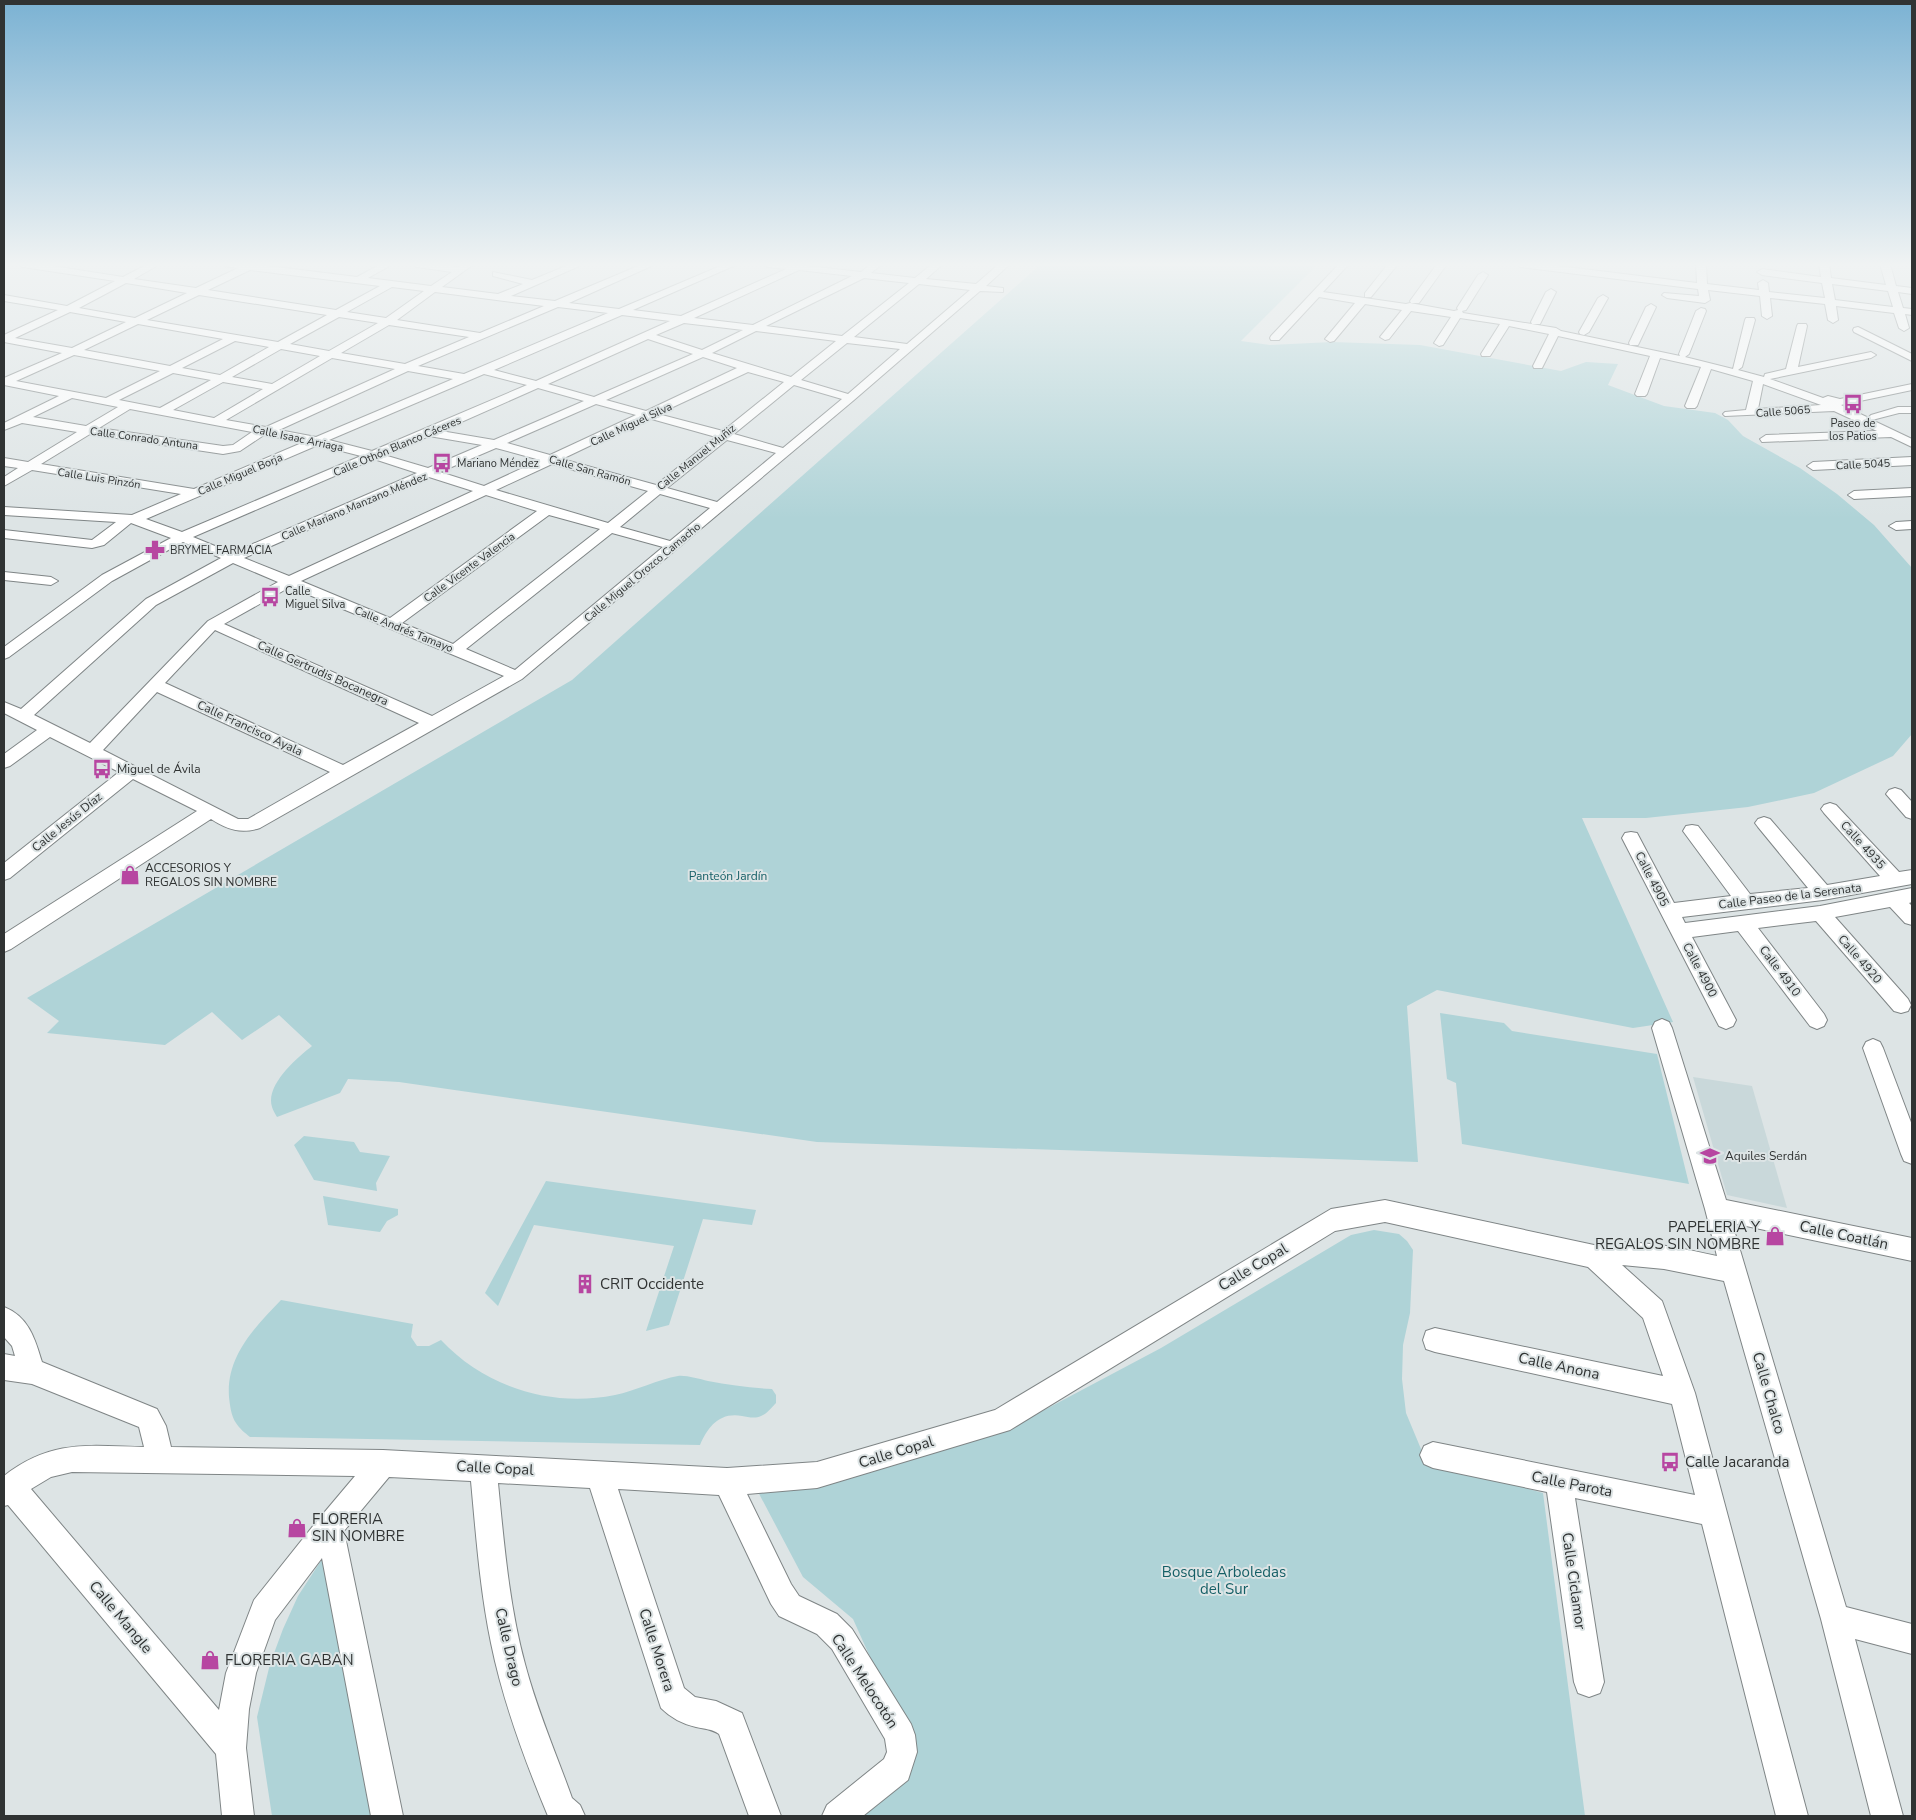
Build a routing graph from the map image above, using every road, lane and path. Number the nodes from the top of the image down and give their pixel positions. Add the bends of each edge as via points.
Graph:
1 (56, 349) edge
2 (78, 349) edge
3 (211, 349) edge
4 (274, 349) edge
5 (304, 349) edge
6 (341, 349) edge
7 (451, 349) edge
8 (533, 349) edge
9 (616, 349) edge
10 (687, 349) edge
11 (712, 349) edge
12 (831, 349) edge
13 (907, 349) edge
14 (1489, 349) edge
15 (1547, 349) edge
16 (1637, 349) edge
17 (1661, 349) edge
18 (1686, 349) edge
19 (1742, 349) edge
20 (1797, 349) edge
21 (1895, 349) edge
22 (72, 352) junction
23 (1656, 353) junction
24 (333, 354) junction
25 (702, 354) junction
26 (1486, 354) dead end
27 (1684, 354) junction
28 (1871, 355) dead end
29 (1912, 358) edge
30 (1707, 365) junction
31 (1538, 366) dead end
32 (408, 367) junction
33 (1737, 367) junction
34 (747, 368) junction
35 (170, 370) junction
36 (483, 370) junction
37 (1791, 372) junction
38 (466, 378) junction
39 (1764, 378) junction
40 (221, 379) junction
41 (1912, 379) edge
42 (791, 381) junction
43 (4, 382) edge
44 (537, 385) junction
45 (1912, 387) edge
46 (274, 388) junction
47 (72, 394) junction
48 (1641, 394) dead end
49 (850, 398) junction
50 (109, 401) junction
51 (595, 401) junction
52 (1834, 402) junction
53 (129, 404) junction
54 (1691, 406) dead end
55 (1912, 410) edge
56 (163, 411) junction
57 (1750, 413) junction
58 (1729, 414) dead end
59 (649, 415) junction
60 (1874, 416) junction
61 (21, 419) junction
62 (218, 422) junction
63 (4, 427) edge
64 (87, 430) junction
65 (265, 431) junction
66 (430, 432) junction
67 (1894, 434) junction
68 (1912, 434) edge
69 (723, 436) junction
70 (1766, 439) dead end
71 (318, 441) junction
72 (1912, 443) edge
73 (496, 444) junction
74 (785, 452) junction
75 (376, 456) junction
76 (552, 460) junction
77 (1912, 461) edge
78 (4, 462) edge
79 (29, 466) junction
80 (1813, 466) dead end
81 (432, 473) junction
82 (4, 482) edge
83 (656, 489) junction
84 (486, 490) junction
85 (1912, 492) edge
86 (195, 493) junction
87 (1854, 495) dead end
88 (720, 507) junction
89 (547, 510) junction
90 (10, 511) edge
91 (131, 519) junction
92 (4, 522) edge
93 (1912, 525) edge
94 (1896, 526) dead end
95 (610, 528) junction
96 (4, 534) edge
97 (182, 537) junction
98 (673, 546) junction
99 (232, 558) junction
100 (4, 576) edge
101 (51, 581) dead end
102 (288, 582) junction
103 (214, 624) junction
104 (391, 624) junction
105 (455, 650) junction
106 (4, 654) edge
107 (517, 676) junction
108 (156, 685) junction
109 (4, 707) edge
110 (23, 716) junction
111 (432, 723) junction
112 (49, 729) junction
113 (92, 751) junction
114 (4, 762) edge
115 (131, 771) junction
116 (344, 772) junction
117 (1895, 794) dead end
118 (1830, 809) dead end
119 (211, 811) junction
120 (1912, 813) edge
121 (1764, 823) dead end
122 (1692, 832) dead end
123 (1631, 838) dead end
124 (4, 874) edge
125 (1904, 888) edge
126 (1822, 894) junction
127 (1745, 901) junction
128 (1820, 913) junction
129 (1912, 918) edge
130 (1673, 920) junction
131 (1743, 923) junction
132 (4, 944) edge
133 (1901, 1006) dead end
134 (1726, 1020) dead end
135 (1817, 1020) dead end
136 (1662, 1028) dead end
137 (1873, 1048) dead end
138 (1912, 1154) edge
139 (1717, 1209) junction
140 (1912, 1249) edge
141 (1594, 1257) junction
142 (1733, 1271) junction
143 (4, 1319) edge
144 (1436, 1340) dead end
145 (4, 1367) edge
146 (32, 1371) junction
147 (1682, 1393) junction
148 (1433, 1454) dead end
149 (160, 1460) junction
150 (383, 1463) junction
151 (484, 1468) junction
152 (598, 1474) junction
153 (1559, 1481) junction
154 (727, 1482) junction
155 (7, 1490) edge
156 (1712, 1512) junction
157 (329, 1525) junction
158 (1835, 1618) junction
159 (1912, 1639) edge
160 (1589, 1682) dead end
161 (231, 1748) junction
162 (897, 1769) joint
163 (238, 1816) edge
164 (387, 1816) edge
165 (569, 1816) edge
166 (765, 1816) edge
167 (838, 1816) edge
168 (1792, 1816) edge
169 (1887, 1816) edge

1 - 22 street
2 - 22 street
3 - 35 street
4 - 40 street
5 - 24 street
6 - 24 street
7 - 32 street, Calle Conrado Antuna
8 - 36 street, Calle Miguel Borja
9 - 44 street, Calle Othón Blanco Cáceres
10 - 25 street
11 - 25 street, Calle Mariano Manzano Méndez
12 - 42 street, Calle Manuel Muñiz
13 - 49 street, Calle Miguel Orozco Camacho
14 - 26 street
15 - 31 street
16 - 23 street
17 - 27 street
18 - 27 street
19 - 33 street
20 - 37 street
21 - 29 street
22 - 35 street
22 - 43 street
23 - 30 street
23 - 48 street
24 - 32 street
24 - 46 street
25 - 34 street
25 - 51 street, Calle Mariano Manzano Méndez
27 - 33 street
28 - 37 street via 1854,355
30 - 39 street
30 - 54 street
32 - 38 street
32 - 65 street, Calle Conrado Antuna
33 - 39 street
34 - 42 street
34 - 59 street, Calle Miguel Silva
35 - 40 street
35 - 50 street
36 - 38 street, Calle Miguel Borja
36 - 44 street
37 - 39 street
38 - 71 street, Calle Miguel Borja
39 - 52 street
39 - 52 street via 1793,391
39 - 57 street
40 - 46 street
40 - 56 street
41 - 52 street, Calle 5065
42 - 49 street
42 - 69 street, Calle Manuel Muñiz
43 - 47 street, Calle Isaac Arriaga
44 - 51 street
44 - 66 street, Calle Othón Blanco Cáceres
45 - 52 street
46 - 62 street
47 - 50 street, Calle Isaac Arriaga
47 - 61 street
49 - 74 street, Calle Miguel Orozco Camacho
50 - 53 street, Calle Isaac Arriaga
51 - 59 street
51 - 73 street, Calle Mariano Manzano Méndez
52 - 57 street, Calle 5065
52 - 60 street
52 - 67 street
53 - 56 street, Calle Isaac Arriaga
53 - 64 street
55 - 60 street
56 - 62 street, Calle Isaac Arriaga
57 - 58 street, Calle 5065
59 - 69 street
59 - 76 street, Calle Miguel Silva
60 - 68 street
61 - 63 street
61 - 64 street, Calle Conrado Antuna
62 - 65 street, Calle Isaac Arriaga
64 - 65 street, Calle Conrado Antuna via 229,450
64 - 79 street
65 - 71 street, Calle Isaac Arriaga
66 - 73 street, Calle San Ramón
66 - 75 street, Calle Othón Blanco Cáceres
67 - 70 street
67 - 72 street
69 - 74 street
69 - 83 street, Calle Manuel Muñiz
71 - 75 street, Calle Isaac Arriaga
71 - 86 street, Calle Miguel Borja
73 - 76 street, Calle San Ramón
73 - 81 street, Calle Mariano Manzano Méndez
74 - 88 street, Calle Miguel Orozco Camacho
75 - 81 street, Calle Isaac Arriaga
75 - 97 street, Calle Othón Blanco Cáceres
76 - 83 street, Calle San Ramón
76 - 84 street, Calle Miguel Silva
77 - 80 street, Calle 5045
78 - 79 street, Calle Luis Pinzón
79 - 82 street
79 - 86 street, Calle Luis Pinzón
81 - 84 street, Calle Isaac Arriaga
81 - 99 street, Calle Mariano Manzano Méndez
83 - 88 street, Calle San Ramón
83 - 95 street, Calle Manuel Muñiz
84 - 89 street, Calle Isaac Arriaga
84 - 102 street, Calle Miguel Silva
85 - 87 street
86 - 91 street, Calle Miguel Borja
88 - 98 street, Calle Miguel Orozco Camacho
89 - 95 street, Calle Isaac Arriaga
89 - 104 street, Calle Vicente Valencia
90 - 91 street, Calle Andrés Tamayo
90 - 92 street
91 - 96 street via 92,544
91 - 97 street, Calle Andrés Tamayo
93 - 94 street
95 - 98 street, Calle Isaac Arriaga
95 - 105 street, Calle Manuel Muñiz
97 - 99 street, Calle Andrés Tamayo
97 - 106 street, Calle Othón Blanco Cáceres via 107,578
98 - 107 street, Calle Miguel Orozco Camacho
99 - 102 street, Calle Andrés Tamayo
99 - 110 street, Calle Mariano Manzano Méndez via 151,602
100 - 101 street
102 - 103 street, Calle Miguel Silva
102 - 104 street, Calle Andrés Tamayo
103 - 108 street, Calle Miguel Silva
103 - 111 street, Calle Gertrudis Bocanegra
104 - 105 street, Calle Andrés Tamayo
105 - 107 street, Calle Andrés Tamayo
107 - 111 street, Calle Miguel Orozco Camacho
108 - 113 street, Calle Miguel Silva
108 - 116 street, Calle Francisco Ayala
109 - 110 street
110 - 112 street
111 - 116 street, Calle Miguel Orozco Camacho
112 - 113 street
112 - 114 street
113 - 115 street
115 - 119 street
115 - 124 street, Calle Jesús Díaz
116 - 119 street, Calle Miguel Orozco Camacho via 244,827 236,826
117 - 120 street
118 - 125 street, Calle 4935
119 - 132 street
121 - 126 street
122 - 127 street
123 - 130 street, Calle 4905
125 - 126 street, Calle Paseo de la Serenata
125 - 128 street, Calle Paseo de la Serenata
125 - 129 street
126 - 127 street, Calle Paseo de la Serenata
127 - 130 street, Calle Paseo de la Serenata
128 - 131 street, Calle Paseo de la Serenata
128 - 133 street, Calle 4920
130 - 131 street, Calle Paseo de la Serenata
130 - 134 street, Calle 4900
131 - 135 street, Calle 4910
136 - 139 street, Calle Chalco
137 - 138 street
139 - 140 street, Calle Coatlán
139 - 142 street, Calle Chalco
141 - 142 street, Calle Copal via 1631,1252
141 - 147 street via 1653,1310
141 - 154 street, Calle Copal via 1385,1211 1331,1220 1002,1420 817,1475
142 - 158 street, Calle Chalco
143 - 146 street via 23,1339
144 - 147 street, Calle Anona
145 - 146 street
146 - 149 street via 148,1418 153,1426
147 - 156 street
148 - 153 street, Calle Parota
149 - 150 street, Calle Copal
149 - 155 street, Calle Copal via 60,1460
150 - 151 street, Calle Copal
150 - 157 street
151 - 152 street, Calle Copal
151 - 165 street, Calle Drago via 494,1582 505,1643 522,1703 560,1808
152 - 154 street, Calle Copal
152 - 166 street, Calle Morera via 672,1696 680,1707 690,1712 717,1716 731,1724
153 - 156 street, Calle Parota
153 - 160 street, Calle Ciclamor
154 - 162 street, Calle Melocotón via 789,1606 827,1624 842,1639 900,1734 902,1752
155 - 161 street, Calle Mangle
156 - 168 street
157 - 161 street via 264,1610 241,1672
157 - 164 street
158 - 159 street
158 - 169 street, Calle Chalco
161 - 163 street
162 - 167 street

